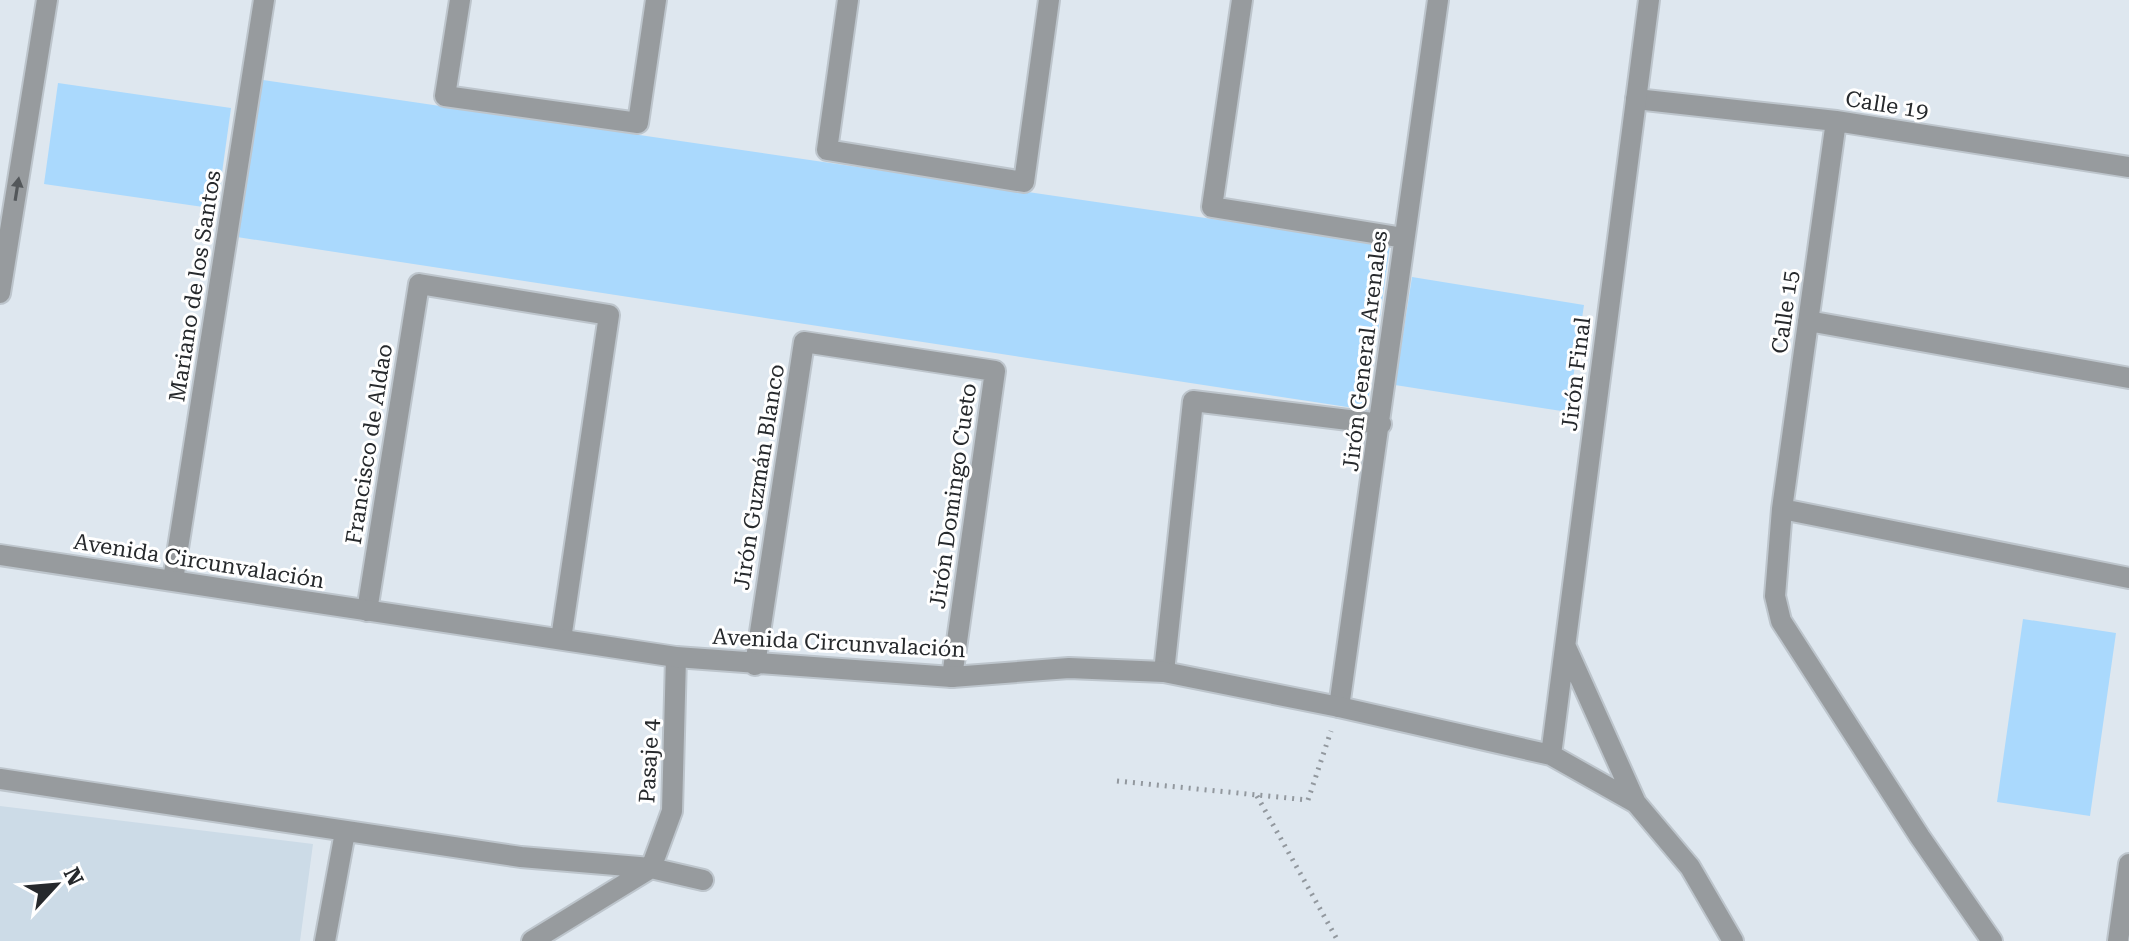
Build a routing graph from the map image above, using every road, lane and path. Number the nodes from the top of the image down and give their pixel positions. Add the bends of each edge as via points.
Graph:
1 (47, 0) edge
2 (264, 0) edge
3 (460, 0) edge
4 (656, 0) edge
5 (848, 0) edge
6 (1049, 0) edge
7 (1242, 0) edge
8 (1438, 0) edge
9 (1649, 0) edge
10 (1636, 99) junction
11 (1836, 121) junction
12 (2129, 167) edge
13 (1404, 238) junction
14 (0, 293) edge
15 (1808, 321) junction
16 (995, 371) joint
17 (2129, 378) edge
18 (1381, 424) junction
19 (1782, 509) junction
20 (0, 555) edge
21 (2129, 578) edge
22 (173, 580) junction
23 (367, 611) junction
24 (561, 639) junction
25 (1566, 647) junction
26 (676, 657) junction
27 (755, 665) junction
28 (1164, 672) junction
29 (952, 677) junction
30 (1339, 707) junction
31 (1551, 755) junction
32 (0, 779) edge
33 (1117, 781) dead end
34 (1257, 795) junction
35 (1636, 803) junction
36 (345, 832) junction
37 (2129, 864) edge
38 (651, 868) junction
39 (703, 880) dead end
40 (325, 941) edge
41 (532, 941) edge
42 (1338, 941) edge
43 (1733, 941) edge
44 (1992, 941) edge
45 (2118, 941) edge

14 -> 1 street
2 - 22 street, Mariano de los Santos
3 - 4 street via 445,96 638,123
5 - 6 street via 827,150 1024,182
7 - 13 street via 1212,207
8 - 13 street, Jirón General Arenales
9 - 10 street, Jirón Final
10 - 11 street, Calle 19
10 - 25 street, Jirón Final
11 - 12 street, Calle 19
11 - 15 street, Calle 15
13 - 18 street, Jirón General Arenales
15 - 17 street
15 - 19 street, Calle 15
16 - 27 street, Jirón Guzmán Blanco via 804,342
16 - 29 street, Jirón Domingo Cueto
18 - 28 street via 1193,401
18 - 30 street, Jirón General Arenales
19 - 21 street
19 - 44 street, Calle 15 via 1775,596 1781,621
20 - 22 street, Avenida Circunvalación
22 - 23 street, Avenida Circunvalación
23 - 24 street, Avenida Circunvalación
23 - 24 street, Francisco de Aldao via 419,284 609,315
24 - 26 street, Avenida Circunvalación
25 - 31 street, Jirón Final
25 - 35 street
26 - 27 street, Avenida Circunvalación
26 - 38 street, Pasaje 4 via 672,811
27 - 29 street, Avenida Circunvalación
28 - 29 street, Avenida Circunvalación via 1069,668
28 - 30 street, Avenida Circunvalación
30 - 31 street, Avenida Circunvalación
30 - 34 path via 1308,800
31 - 35 street, Avenida Circunvalación
32 - 36 street
33 - 34 path
34 - 42 path
35 - 43 street, Avenida Circunvalación via 1690,867
36 - 38 street via 521,857
36 - 40 street
37 - 45 street
38 - 39 street
38 - 41 street

